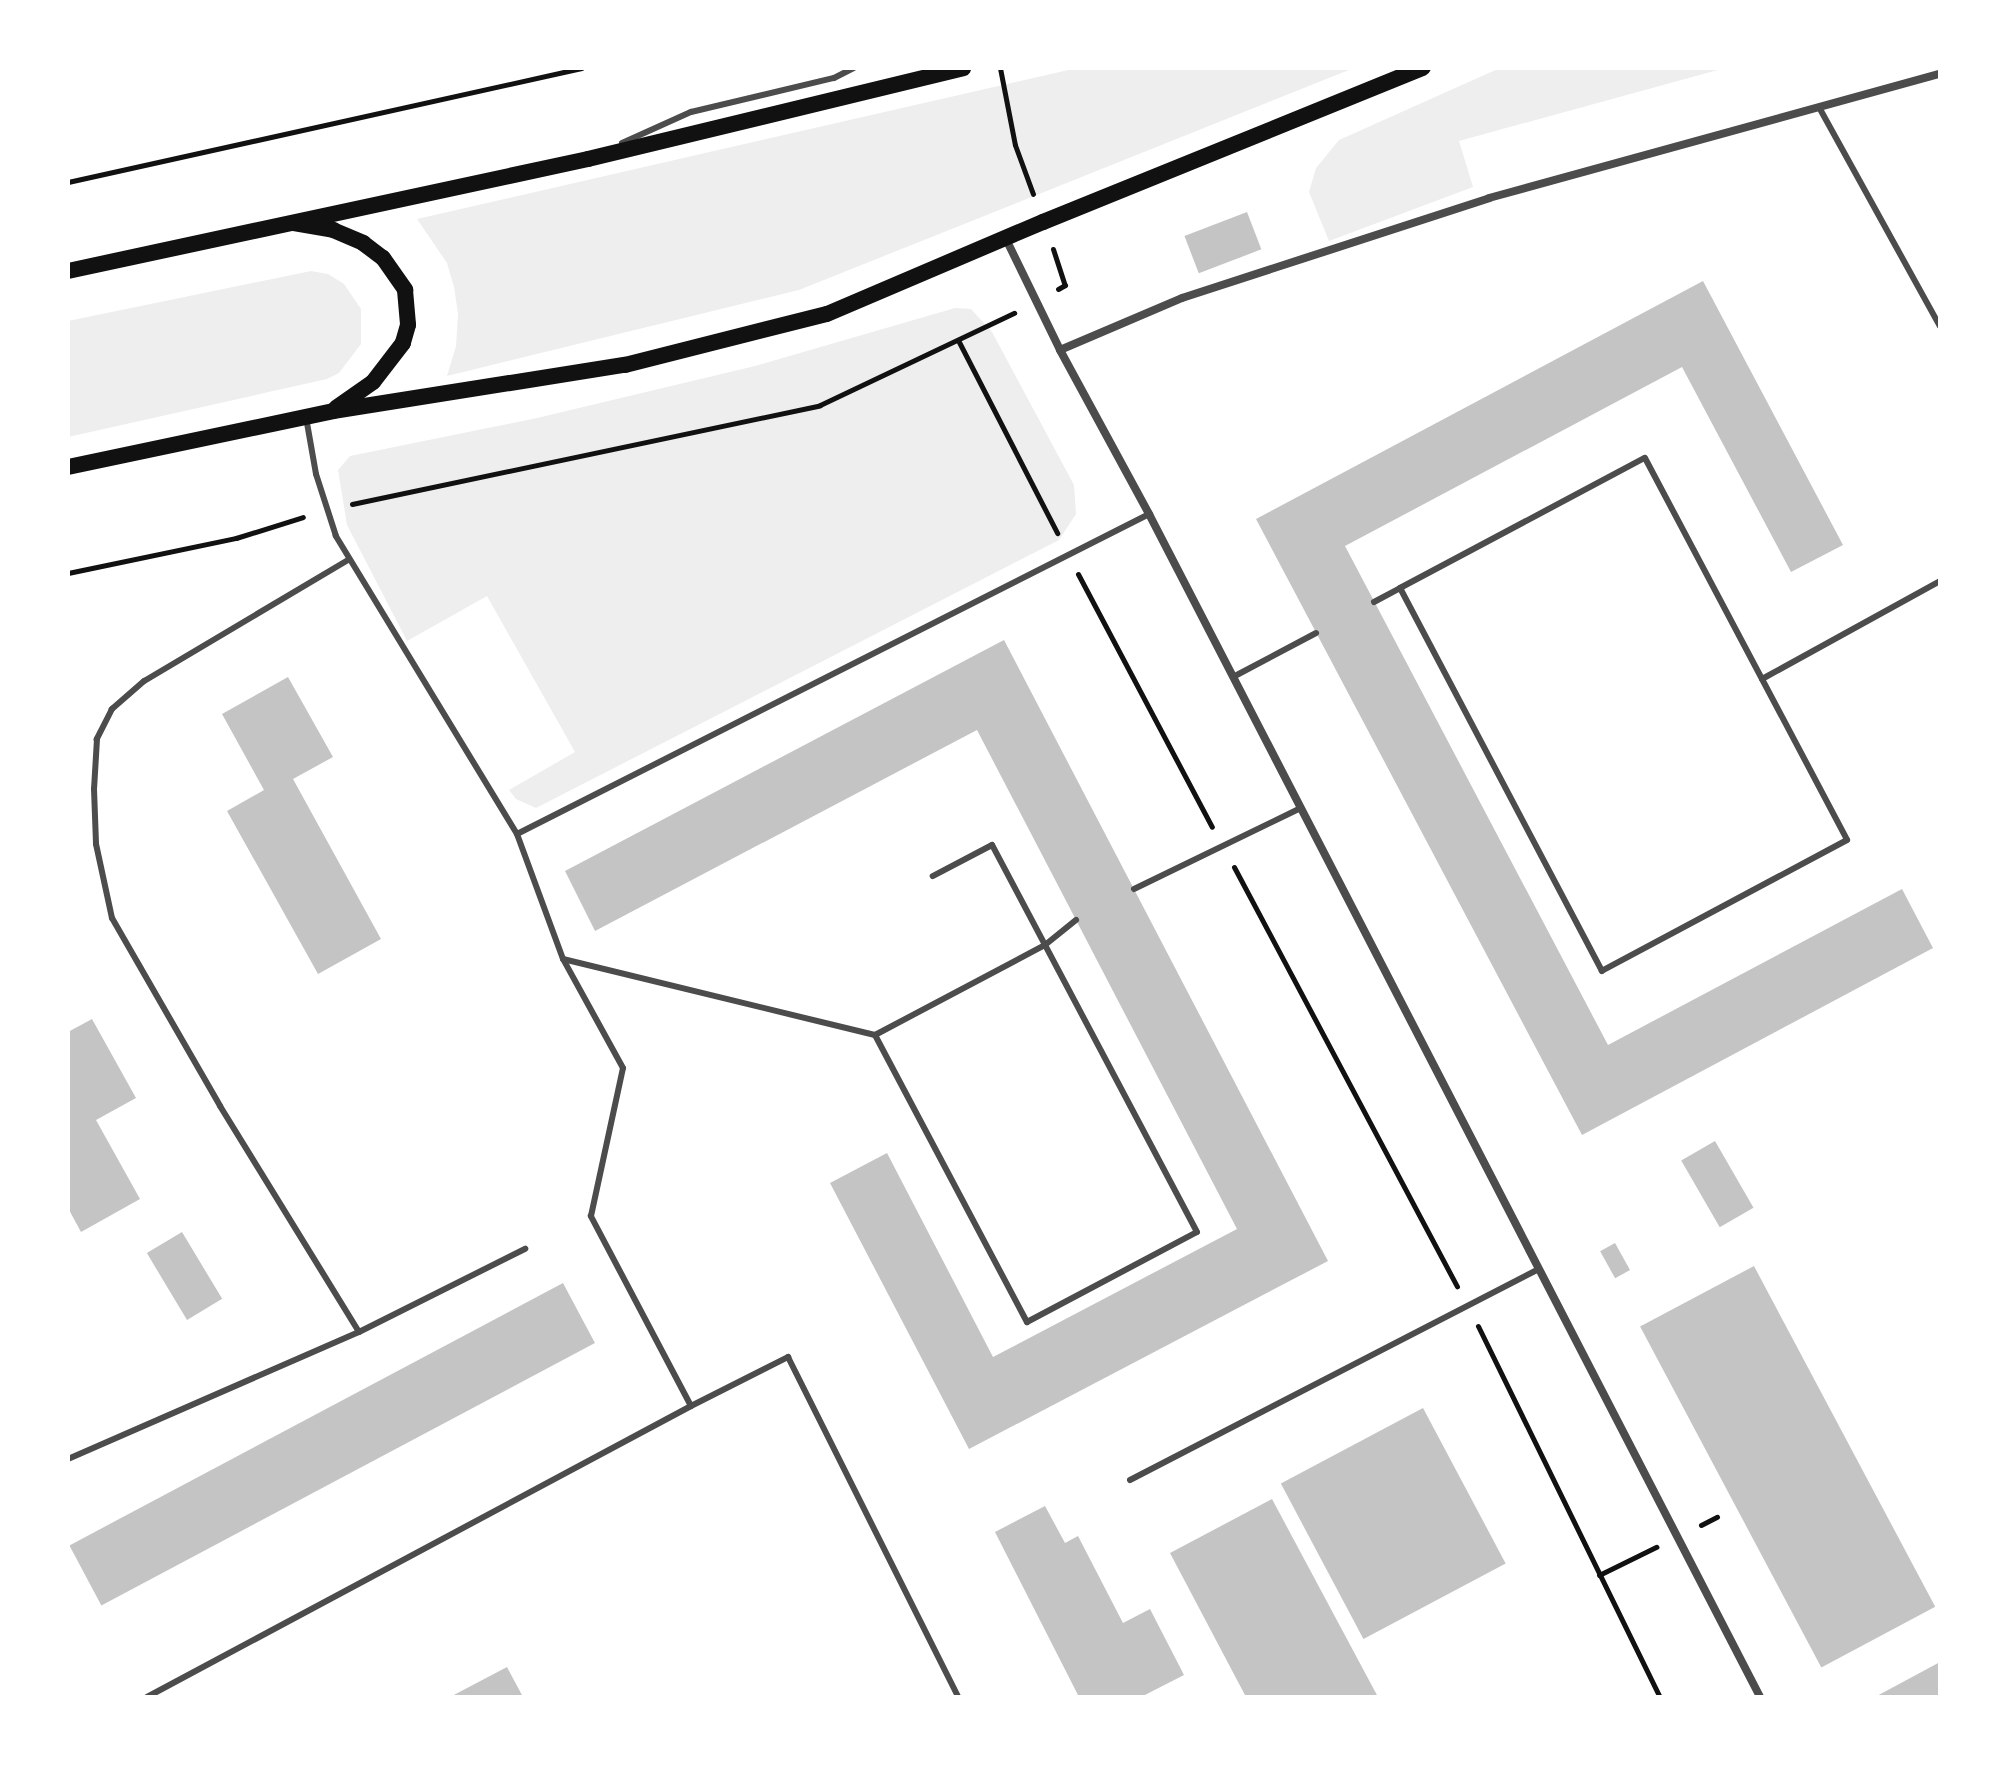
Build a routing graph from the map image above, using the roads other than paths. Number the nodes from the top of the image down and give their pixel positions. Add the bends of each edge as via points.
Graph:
1 (854, 68) edge
2 (963, 68) edge
3 (1423, 68) edge
4 (1940, 74) edge
5 (1820, 109) junction
6 (588, 159) junction
7 (285, 221) junction
8 (1005, 237) junction
9 (68, 271) edge
10 (1940, 326) edge
11 (1060, 350) junction
12 (333, 411) junction
13 (306, 416) junction
14 (68, 467) edge
15 (1149, 514) junction
16 (348, 560) junction
17 (1940, 581) edge
18 (1400, 588) junction
19 (1374, 602) dead end
20 (1316, 633) dead end
21 (1233, 677) junction
22 (1762, 679) junction
23 (1301, 808) junction
24 (517, 834) junction
25 (933, 876) dead end
26 (1134, 889) dead end
27 (1076, 920) dead end
28 (1045, 945) junction
29 (563, 959) junction
30 (875, 1035) junction
31 (525, 1249) dead end
32 (1539, 1269) junction
33 (359, 1332) junction
34 (691, 1406) junction
35 (68, 1459) edge
36 (1130, 1480) dead end
37 (147, 1697) edge
38 (958, 1697) edge
39 (1760, 1697) edge

1 - 6 lane via 834,78 691,112
2 - 6 main road
3 - 8 main road
4 - 5 street
5 - 10 lane
5 - 11 street via 1489,198 1182,298
6 - 7 main road
7 - 9 main road
7 - 12 main road via 333,230 363,243 383,258 405,290 408,325 403,343 373,382
8 - 11 street
8 - 12 main road via 827,314 625,365
11 - 15 street
12 - 13 main road
13 - 14 main road
13 - 16 lane via 326,510
15 - 21 street
15 - 24 lane
16 - 24 lane
16 - 33 lane via 144,681 112,709 97,739 94,789 96,844 112,918
17 - 22 lane
18 - 19 lane
18 - 22 lane via 1645,458
18 - 22 lane via 1602,971 1847,840
20 - 21 lane
21 - 23 street
23 - 26 lane
23 - 32 street
24 - 29 lane
25 - 28 lane via 992,845
27 - 28 lane
28 - 30 lane
28 - 30 lane via 1197,1232 1171,1246 1027,1322
29 - 30 lane
29 - 34 lane via 623,1068 591,1216
31 - 33 lane
32 - 36 lane
32 - 39 street
33 - 35 lane
34 - 37 lane
34 - 38 lane via 788,1357

